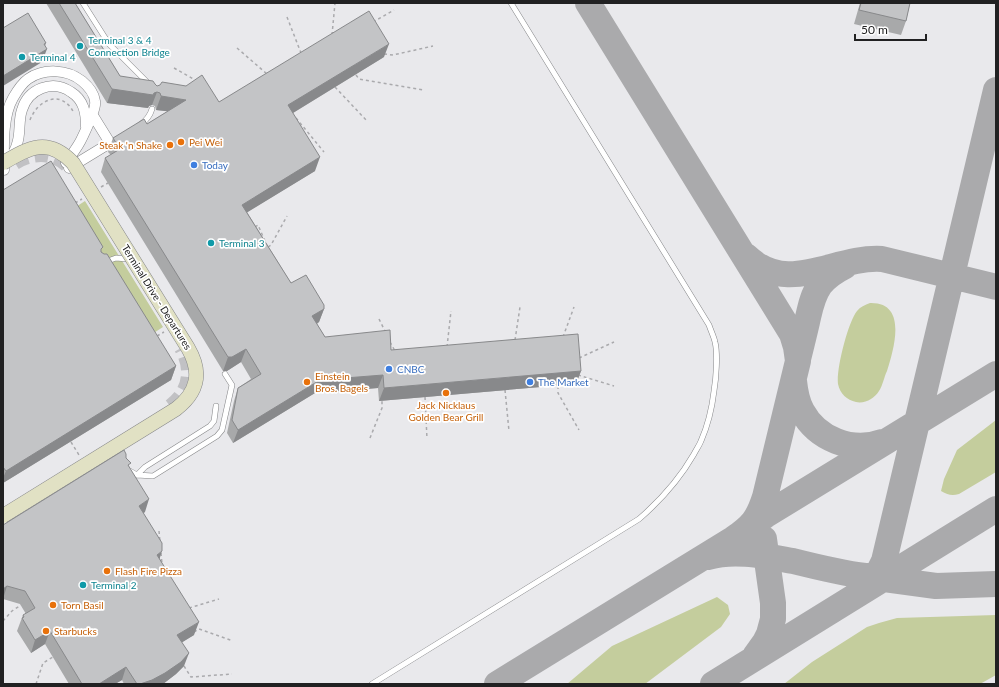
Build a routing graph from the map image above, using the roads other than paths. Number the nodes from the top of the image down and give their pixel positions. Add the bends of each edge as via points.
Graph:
1 (83, 3) edge
2 (511, 3) edge
3 (150, 85) edge
4 (152, 109) dead end
5 (92, 114) junction
6 (132, 130) edge
7 (86, 131) junction
8 (4, 167) edge
9 (127, 260) dead end
10 (100, 264) edge
11 (225, 374) dead end
12 (216, 406) dead end
13 (125, 468) edge
14 (137, 475) junction
15 (3, 516) edge
16 (372, 684) edge

1 - 3 lane via 108,44
2 - 16 lane via 709,325 716,343 712,404 701,442 680,476 668,492 639,519
4 - 6 lane via 145,122
5 - 7 street
5 - 7 street via 113,141 67,166
5 - 8 street via 95,102 93,94 78,78 54,71 28,79 19,88 8,112 5,125
7 - 8 street via 84,108 79,98 62,87 39,89 28,98 22,110 18,144
8 - 15 street, Terminal Drive - Departures, bridge via 22,152 40,147 57,150 73,163 191,353 197,376 191,394 176,409
9 - 10 lane via 116,258
11 - 14 lane via 232,385 222,430 217,436 153,476
12 - 14 lane via 214,421 210,426 144,467
13 - 14 lane

